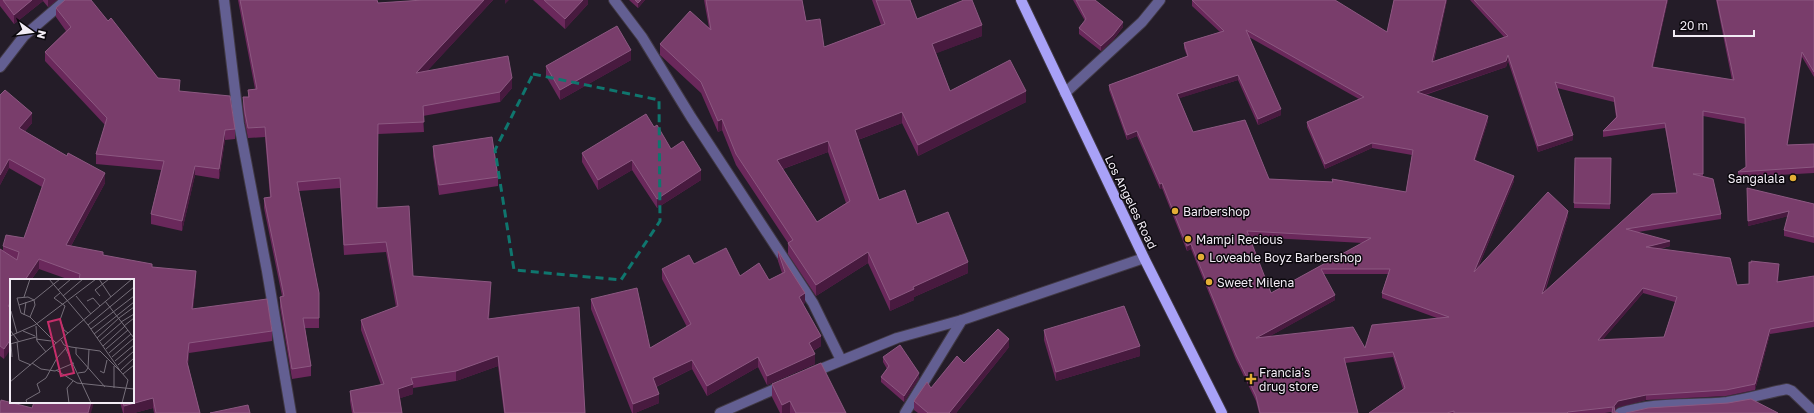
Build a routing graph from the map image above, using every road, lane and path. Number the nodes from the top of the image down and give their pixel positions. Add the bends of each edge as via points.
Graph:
1 (66, 0) edge
2 (224, 0) edge
3 (614, 0) edge
4 (1021, 0) edge
5 (1160, 0) edge
6 (0, 67) edge
7 (1065, 93) junction
8 (1144, 258) junction
9 (962, 320) junction
10 (841, 360) junction
11 (1814, 412) edge
12 (291, 413) edge
13 (720, 413) edge
14 (905, 413) edge
15 (1222, 413) edge
16 (1620, 413) edge

1 - 6 street via 24,36
2 - 12 street via 239,124
3 - 10 street via 642,37 690,117 798,278 813,302
4 - 7 main road, Los Angeles Road
5 - 7 street via 1142,22
7 - 8 main road, Los Angeles Road
8 - 9 street
8 - 15 main road, Los Angeles Road
9 - 10 street via 897,338
9 - 14 street
10 - 13 street
11 - 16 street via 1787,389 1726,402 1676,403 1638,407

